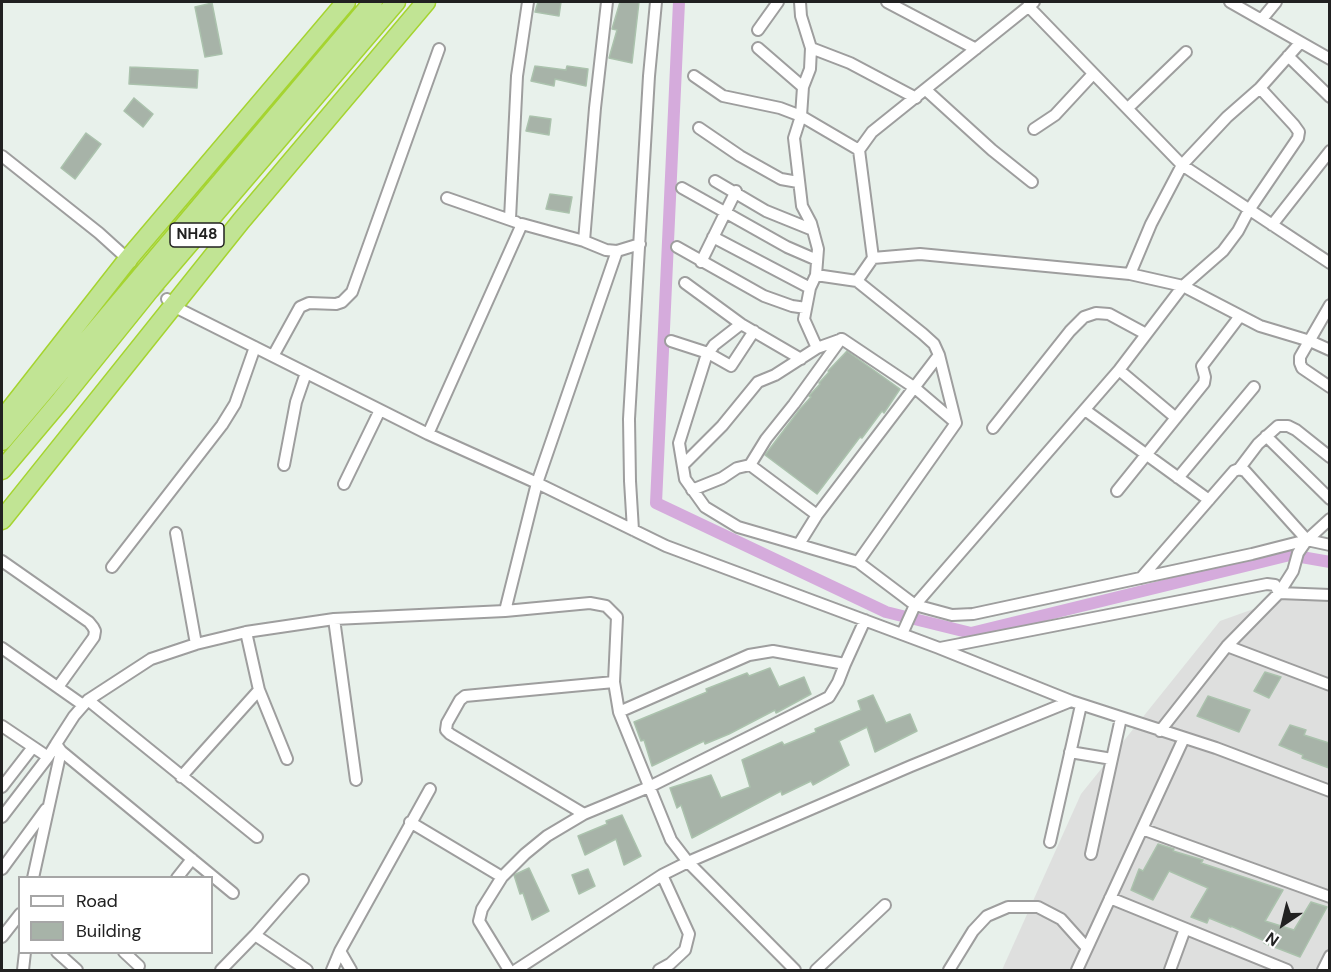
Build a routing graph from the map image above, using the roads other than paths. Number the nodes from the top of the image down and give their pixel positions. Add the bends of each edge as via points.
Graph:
1 (346, 2) edge
2 (373, 2) edge
3 (396, 2) edge
4 (426, 2) edge
5 (528, 2) edge
6 (607, 2) edge
7 (656, 2) edge
8 (778, 2) edge
9 (800, 2) edge
10 (887, 2) edge
11 (1230, 2) edge
12 (1276, 2) edge
13 (1031, 4) edge
14 (1262, 19) junction
15 (758, 30) dead end
16 (1300, 43) junction
17 (758, 48) dead end
18 (811, 48) junction
19 (439, 49) dead end
20 (976, 49) junction
21 (1186, 52) dead end
22 (1288, 56) junction
23 (1329, 59) edge
24 (1093, 74) junction
25 (694, 76) dead end
26 (803, 87) junction
27 (1260, 88) junction
28 (926, 90) junction
29 (1329, 97) edge
30 (916, 98) junction
31 (1128, 108) junction
32 (801, 116) junction
33 (699, 128) dead end
34 (1034, 129) dead end
35 (859, 150) junction
36 (1329, 151) edge
37 (2, 156) edge
38 (1182, 165) junction
39 (716, 181) dead end
40 (798, 182) junction
41 (1032, 182) dead end
42 (682, 188) dead end
43 (736, 191) junction
44 (447, 198) dead end
45 (1249, 210) junction
46 (726, 212) junction
47 (510, 219) junction
48 (522, 224) junction
49 (1272, 225) junction
50 (813, 230) junction
51 (713, 237) junction
52 (584, 241) junction
53 (640, 244) junction
54 (677, 247) dead end
55 (617, 251) junction
56 (873, 258) junction
57 (817, 260) junction
58 (130, 262) junction
59 (701, 262) junction
60 (1329, 263) edge
61 (1130, 274) junction
62 (816, 275) junction
63 (857, 281) junction
64 (685, 284) dead end
65 (1183, 286) junction
66 (810, 288) junction
67 (170, 303) junction
68 (1329, 305) edge
69 (806, 308) junction
70 (1240, 316) junction
71 (741, 324) junction
72 (754, 331) junction
73 (1146, 334) junction
74 (842, 339) junction
75 (1310, 341) junction
76 (671, 342) dead end
77 (255, 347) junction
78 (817, 348) junction
79 (1329, 350) edge
80 (708, 353) junction
81 (939, 355) junction
82 (273, 356) junction
83 (801, 359) junction
84 (1119, 370) junction
85 (306, 373) junction
86 (1254, 387) dead end
87 (1329, 387) edge
88 (915, 388) junction
89 (8, 402) edge
90 (380, 410) junction
91 (1085, 410) junction
92 (1176, 418) junction
93 (2, 420) edge
94 (956, 423) junction
95 (993, 428) dead end
96 (428, 434) junction
97 (1266, 436) junction
98 (2, 441) edge
99 (1146, 455) junction
100 (1329, 456) edge
101 (284, 465) dead end
102 (682, 465) junction
103 (750, 465) junction
104 (1239, 469) junction
105 (2, 470) edge
106 (1179, 478) junction
107 (537, 483) junction
108 (344, 484) dead end
109 (692, 490) junction
110 (1117, 491) dead end
111 (1329, 499) edge
112 (1209, 500) junction
113 (817, 515) junction
114 (1329, 519) edge
115 (2, 520) edge
116 (633, 530) junction
117 (176, 533) dead end
118 (1307, 540) junction
119 (799, 544) junction
120 (1329, 545) edge
121 (2, 561) edge
122 (858, 562) junction
123 (112, 567) dead end
124 (1141, 578) junction
125 (1280, 593) junction
126 (1329, 595) edge
127 (914, 607) junction
128 (505, 611) junction
129 (334, 619) junction
130 (865, 620) junction
131 (246, 632) junction
132 (903, 632) junction
133 (196, 644) junction
134 (1227, 646) junction
135 (2, 648) edge
136 (939, 648) junction
137 (844, 664) junction
138 (614, 682) junction
139 (1329, 685) edge
140 (58, 687) junction
141 (259, 690) junction
142 (86, 703) junction
143 (1076, 703) junction
144 (619, 712) junction
145 (1121, 718) junction
146 (2, 726) edge
147 (1160, 731) junction
148 (1184, 738) junction
149 (33, 747) junction
150 (58, 748) junction
151 (1070, 752) junction
152 (48, 758) junction
153 (287, 759) dead end
154 (1112, 759) junction
155 (181, 777) junction
156 (356, 780) dead end
157 (2, 787) edge
158 (650, 787) junction
159 (430, 789) dead end
160 (1329, 791) edge
161 (49, 804) junction
162 (584, 814) junction
163 (2, 817) edge
164 (410, 822) junction
165 (1142, 829) junction
166 (257, 837) dead end
167 (1050, 842) dead end
168 (1090, 854) dead end
169 (192, 859) junction
170 (688, 862) junction
171 (2, 869) edge
172 (662, 875) junction
173 (36, 876) edge
174 (179, 876) edge
175 (212, 876) edge
176 (213, 876) edge
177 (502, 877) junction
178 (303, 880) dead end
179 (233, 893) dead end
180 (1329, 897) edge
181 (1110, 898) junction
182 (885, 905) dead end
183 (18, 917) edge
184 (1185, 929) junction
185 (255, 935) junction
186 (2, 937) edge
187 (1087, 948) junction
188 (340, 951) junction
189 (25, 954) edge
190 (59, 954) edge
191 (126, 954) edge
192 (1329, 956) edge
193 (139, 966) dead end
194 (668, 967) edge
195 (23, 970) edge
196 (77, 970) edge
197 (221, 970) edge
198 (307, 970) edge
199 (332, 970) edge
200 (351, 970) edge
201 (509, 970) edge
202 (516, 970) edge
203 (659, 970) edge
204 (795, 970) edge
205 (816, 970) edge
206 (949, 970) edge
207 (1077, 970) edge
208 (1170, 970) edge
209 (1287, 970) edge
210 (1323, 970) edge

1 - 58 highway
2 - 98 highway, NH48
3 - 105 highway, NH48
4 - 67 highway
5 - 47 street via 517,76
6 - 52 street
7 - 53 street
8 - 15 street
9 - 18 street
10 - 20 street
11 - 14 street
12 - 14 street
13 - 20 street
13 - 24 street
14 - 16 street
16 - 22 street
16 - 23 street
17 - 26 street
18 - 26 street via 810,69
18 - 30 street via 850,63
19 - 82 street via 352,292 336,304 309,303 300,307
20 - 28 street
21 - 31 street
22 - 27 street
22 - 29 street
24 - 31 street
24 - 34 street via 1055,115
25 - 32 street via 723,96
26 - 32 street
27 - 38 street
27 - 45 street via 1299,132
28 - 30 street
28 - 41 street
30 - 35 street via 872,132
31 - 38 street
32 - 35 street
32 - 40 street via 794,138
33 - 40 street via 740,156
35 - 56 street
36 - 49 street
37 - 58 street
38 - 45 street
38 - 61 street
39 - 43 street
40 - 50 street via 802,206
42 - 46 street
43 - 46 street
43 - 50 street via 766,211
44 - 47 street
45 - 49 street
45 - 65 street via 1223,251
46 - 51 street
46 - 57 street
47 - 48 street
48 - 52 street
48 - 96 street
49 - 60 street
50 - 57 street
51 - 59 street
51 - 66 street
52 - 55 street
53 - 55 street
53 - 116 street via 629,419
54 - 59 street
55 - 107 street
56 - 61 street via 920,254
56 - 63 street
57 - 62 street
58 - 89 highway
59 - 69 street via 764,296
61 - 65 street
62 - 63 street
62 - 66 street
63 - 81 street via 923,334
64 - 71 street
65 - 70 street
65 - 73 street
66 - 69 street
67 - 77 street
67 - 115 highway
68 - 75 street
69 - 78 street via 804,319
70 - 75 street
70 - 92 street via 1206,359 1202,366 1204,383
71 - 72 street
71 - 80 street
72 - 80 street via 731,366
72 - 83 street
73 - 84 street
73 - 95 street via 1109,314 1084,317
74 - 78 street
74 - 88 street
74 - 103 street
75 - 79 street
75 - 87 street via 1299,363
76 - 80 street
77 - 82 street
77 - 123 street via 235,404 226,418
78 - 83 street
80 - 102 street via 679,443
81 - 88 street
81 - 94 street
82 - 85 street
83 - 102 street via 758,382 722,426
84 - 91 street
84 - 92 street
85 - 90 street
85 - 101 street
86 - 106 street
88 - 94 street
88 - 113 street
89 - 93 highway
90 - 96 street
90 - 108 street
91 - 99 street
91 - 127 street
92 - 99 street
94 - 122 street
96 - 107 street
97 - 100 street via 1278,426 1288,426
97 - 104 street
97 - 111 street
99 - 106 street
99 - 110 street
102 - 109 street
103 - 109 street
103 - 113 street
104 - 112 street
104 - 118 street
106 - 112 street
107 - 116 street
107 - 128 street
109 - 119 street via 705,507 738,527
112 - 124 street
113 - 119 street
114 - 118 street
116 - 130 street
117 - 133 street
118 - 120 street
118 - 124 street
118 - 125 street
119 - 122 street
121 - 140 street via 93,627 94,637
122 - 127 street
124 - 127 street via 973,614 952,615
125 - 126 street
125 - 134 street
125 - 136 street via 1275,585 1267,584
127 - 132 street
128 - 129 street
128 - 138 street via 591,603 606,606 616,617
129 - 131 street
129 - 156 street
130 - 132 street
130 - 137 street
131 - 133 street
131 - 141 street
132 - 136 street
133 - 142 street via 151,659
134 - 139 street
134 - 147 street
135 - 140 street
136 - 143 street
137 - 144 street via 773,651 749,655
137 - 158 street via 829,697
138 - 144 street
138 - 162 street via 465,696 447,723 450,734
140 - 142 street
141 - 153 street
141 - 155 street
142 - 150 street via 74,716
142 - 155 street
143 - 145 street
143 - 151 street
143 - 170 street via 911,766
144 - 158 street
145 - 147 street
145 - 154 street
146 - 149 street
147 - 148 street
148 - 160 street
148 - 165 street
149 - 152 street
149 - 157 street
150 - 152 street
150 - 161 street
150 - 169 street
151 - 154 street
151 - 167 street
152 - 163 street
154 - 168 street
155 - 166 street
158 - 162 street
158 - 170 street via 671,840
159 - 164 street
161 - 171 street
161 - 173 street
162 - 177 street via 547,836
164 - 177 street
164 - 188 street
165 - 180 street
165 - 181 street
169 - 174 street
169 - 175 street
170 - 172 street
170 - 204 street
172 - 194 street via 689,934 685,950
172 - 202 street
176 - 179 street
177 - 201 street via 479,921
178 - 185 street
181 - 184 street
181 - 187 street
182 - 205 street
183 - 186 street
184 - 208 street
184 - 209 street
185 - 197 street
185 - 198 street
187 - 206 street via 1060,919 1038,907 1008,908 987,916
187 - 207 street
188 - 199 street
188 - 200 street
189 - 195 street
190 - 196 street
191 - 193 street
192 - 210 street
194 - 203 street

